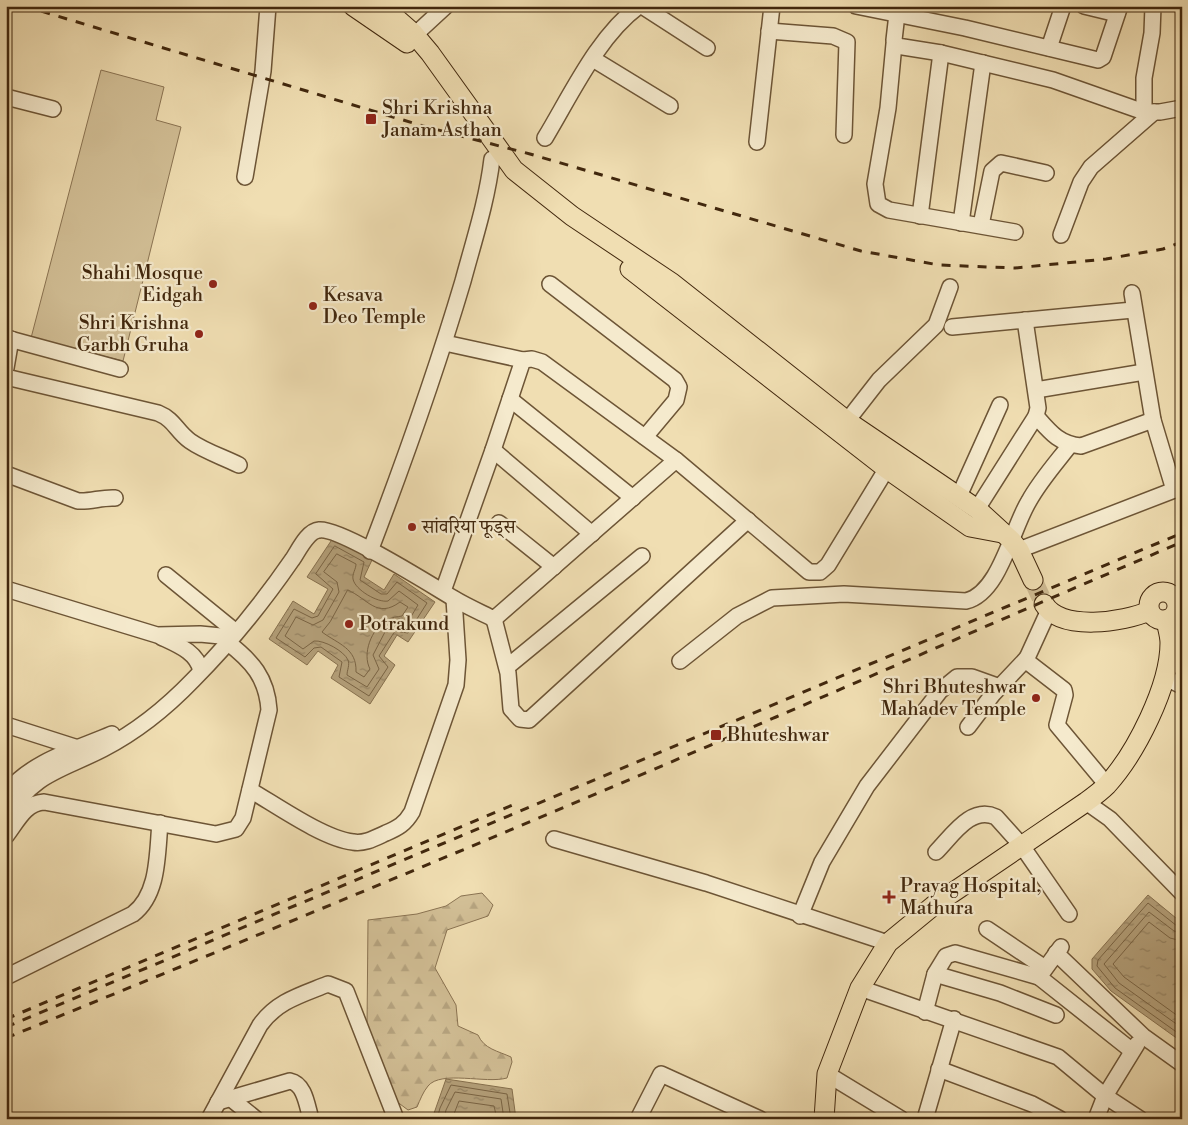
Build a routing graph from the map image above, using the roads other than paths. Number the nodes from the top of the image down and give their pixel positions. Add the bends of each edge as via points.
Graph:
1 (268, 6) edge
2 (353, 6) edge
3 (440, 6) edge
4 (446, 6) edge
5 (641, 6) edge
6 (772, 6) edge
7 (856, 6) edge
8 (1063, 6) edge
9 (1084, 6) edge
10 (1153, 6) edge
11 (384, 10) edge
12 (1118, 10) edge
13 (901, 12) edge
14 (432, 20) junction
15 (769, 31) junction
16 (410, 38) junction
17 (894, 44) junction
18 (707, 48) dead end
19 (1049, 48) junction
20 (941, 53) junction
21 (593, 59) junction
22 (983, 64) junction
23 (6, 97) edge
24 (670, 106) dead end
25 (1182, 108) edge
26 (53, 109) dead end
27 (1149, 112) junction
28 (844, 135) dead end
29 (545, 138) dead end
30 (756, 142) dead end
31 (492, 159) junction
32 (1046, 173) dead end
33 (245, 177) dead end
34 (920, 216) junction
35 (960, 223) junction
36 (981, 225) junction
37 (1015, 232) dead end
38 (1061, 236) dead end
39 (550, 284) dead end
40 (950, 286) dead end
41 (1132, 293) dead end
42 (1133, 310) junction
43 (1025, 320) junction
44 (952, 327) dead end
45 (8, 339) edge
46 (445, 343) junction
47 (523, 360) junction
48 (6, 368) edge
49 (120, 369) dead end
50 (1144, 372) junction
51 (6, 378) edge
52 (1036, 390) junction
53 (510, 399) junction
54 (1000, 405) dead end
55 (1036, 416) junction
56 (1153, 420) junction
57 (847, 421) junction
58 (645, 437) junction
59 (1070, 445) junction
60 (493, 450) junction
61 (676, 460) junction
62 (891, 461) junction
63 (239, 465) dead end
64 (6, 474) edge
65 (1178, 488) edge
66 (959, 496) junction
67 (115, 498) dead end
68 (633, 498) junction
69 (977, 509) junction
70 (748, 520) junction
71 (499, 523) dead end
72 (592, 534) junction
73 (1011, 541) junction
74 (370, 550) junction
75 (642, 556) dead end
76 (554, 567) junction
77 (166, 575) dead end
78 (1033, 580) tunnel mouth
79 (6, 589) edge
80 (449, 595) junction
81 (1178, 597) edge
82 (1046, 608) joint
83 (1149, 611) junction
84 (494, 619) junction
85 (1166, 620) junction
86 (157, 635) junction
87 (232, 637) junction
88 (1027, 658) junction
89 (680, 662) dead end
90 (507, 667) junction
91 (202, 671) junction
92 (1164, 677) junction
93 (1182, 686) edge
94 (1000, 687) junction
95 (6, 725) edge
96 (968, 727) dead end
97 (128, 732) junction
98 (78, 748) junction
99 (1107, 785) junction
100 (250, 790) junction
101 (6, 793) edge
102 (1086, 802) junction
103 (6, 817) edge
104 (160, 824) junction
105 (6, 836) edge
106 (554, 840) dead end
107 (1022, 846) junction
108 (936, 852) dead end
109 (1182, 893) edge
110 (1069, 914) dead end
111 (800, 916) junction
112 (987, 929) dead end
113 (888, 943) junction
114 (1042, 973) junction
115 (935, 974) junction
116 (6, 977) edge
117 (860, 988) junction
118 (925, 1012) junction
119 (1056, 1015) dead end
120 (954, 1019) junction
121 (1143, 1036) junction
122 (1131, 1050) junction
123 (1182, 1064) edge
124 (939, 1069) junction
125 (826, 1083) junction
126 (1105, 1096) junction
127 (224, 1100) junction
128 (820, 1117) edge
129 (209, 1119) edge
130 (256, 1119) edge
131 (311, 1119) edge
132 (396, 1119) edge
133 (638, 1119) edge
134 (760, 1119) edge
135 (901, 1119) edge
136 (926, 1119) edge
137 (1060, 1119) edge
138 (1096, 1119) edge
139 (1140, 1119) edge

1 - 33 street via 263,71
2 - 16 main road
3 - 14 street
4 - 14 street
5 - 18 street
5 - 21 street via 614,29
6 - 15 street
7 - 13 street
8 - 19 street
9 - 12 street
10 - 27 street via 1144,78
11 - 16 main road
12 - 19 street via 1103,57 1098,60
13 - 17 street
13 - 19 street
14 - 16 street
15 - 28 street via 833,36 847,42
15 - 30 street
16 - 31 main road via 480,136
16 - 57 main road via 448,76 514,170 572,216 672,283
17 - 20 street
17 - 34 street via 875,197 882,208
20 - 22 street
20 - 34 street
21 - 24 street
21 - 29 street
22 - 27 street via 1053,80
22 - 35 street
23 - 26 street
25 - 27 street
27 - 38 street via 1091,167 1081,182
31 - 46 street via 488,193
31 - 62 main road via 517,189 566,227 638,274
32 - 36 street via 1001,163 995,166
34 - 35 street
35 - 36 street
36 - 37 street
39 - 58 street via 675,380 679,387 676,400
40 - 57 street via 936,325 879,380
41 - 42 street
42 - 43 street
42 - 50 street
43 - 44 street
43 - 52 street
45 - 48 street
45 - 49 street
46 - 47 street
46 - 74 street
47 - 53 street
47 - 58 street via 542,362
50 - 52 street
50 - 56 street
51 - 63 street via 158,413 174,422 180,432 195,444
52 - 55 street
53 - 60 street
53 - 68 street
54 - 66 street
55 - 59 street via 1056,439
55 - 69 street
56 - 59 street via 1081,446
56 - 65 street
57 - 62 main road
58 - 61 street
59 - 73 street via 1029,500
60 - 72 street
60 - 80 street
61 - 68 street
61 - 70 street
62 - 66 main road
62 - 70 street via 820,572 802,569
62 - 73 main road via 970,527
64 - 67 street via 78,501
65 - 73 street
66 - 69 main road
68 - 72 street
69 - 73 main road
70 - 90 street via 529,720 520,719 511,709
71 - 76 street
72 - 76 street
73 - 78 main road
73 - 89 street via 997,571 976,598 844,594 772,598 737,616
74 - 80 street
74 - 87 street via 328,530 317,530
75 - 90 street
76 - 84 street
77 - 87 street
79 - 86 street
80 - 84 street
80 - 100 street via 458,660 456,685 407,822 366,842 353,842 324,832
81 - 83 main road via 1156,593 1151,598
81 - 85 main road via 1173,616
82 - 83 main road via 1071,620 1093,622 1137,616
82 - 88 street
83 - 85 main road via 1153,617
84 - 90 street
85 - 92 main road via 1170,643
86 - 87 street
86 - 91 street via 186,649 199,662
87 - 91 street
87 - 100 street via 258,669 268,695 269,710
88 - 94 street
88 - 99 street via 1064,690 1056,725
91 - 97 street via 173,700
92 - 93 street
92 - 99 main road via 1139,737
94 - 96 street
94 - 111 street via 972,677 957,677 940,691 867,786 822,862
95 - 98 street
97 - 98 street via 115,733
97 - 103 street via 35,783
98 - 101 street via 46,761
99 - 102 main road
100 - 104 street via 243,818 236,829 216,834
102 - 107 main road
102 - 109 street via 1110,819
104 - 105 street via 36,803 29,806
104 - 116 street via 153,882 149,897 141,908
106 - 111 street via 706,883
107 - 108 street via 996,817 983,812 971,817
107 - 110 street
107 - 113 main road via 933,906
111 - 113 street
112 - 114 street
113 - 117 main road
114 - 115 street via 951,953
114 - 121 street via 1058,950
114 - 122 street
115 - 118 street
115 - 119 street via 1000,993
117 - 118 street
117 - 125 main road
118 - 120 street
120 - 124 street
120 - 126 street via 1058,1057
121 - 122 street
121 - 123 street
122 - 126 street
124 - 136 street
124 - 137 street via 1032,1104
125 - 128 main road
125 - 135 street
126 - 138 street
126 - 139 street
127 - 129 street
127 - 130 street
127 - 131 street via 283,1082 296,1082 301,1087
127 - 132 street via 269,1012 328,984 346,991
133 - 134 street via 661,1074

